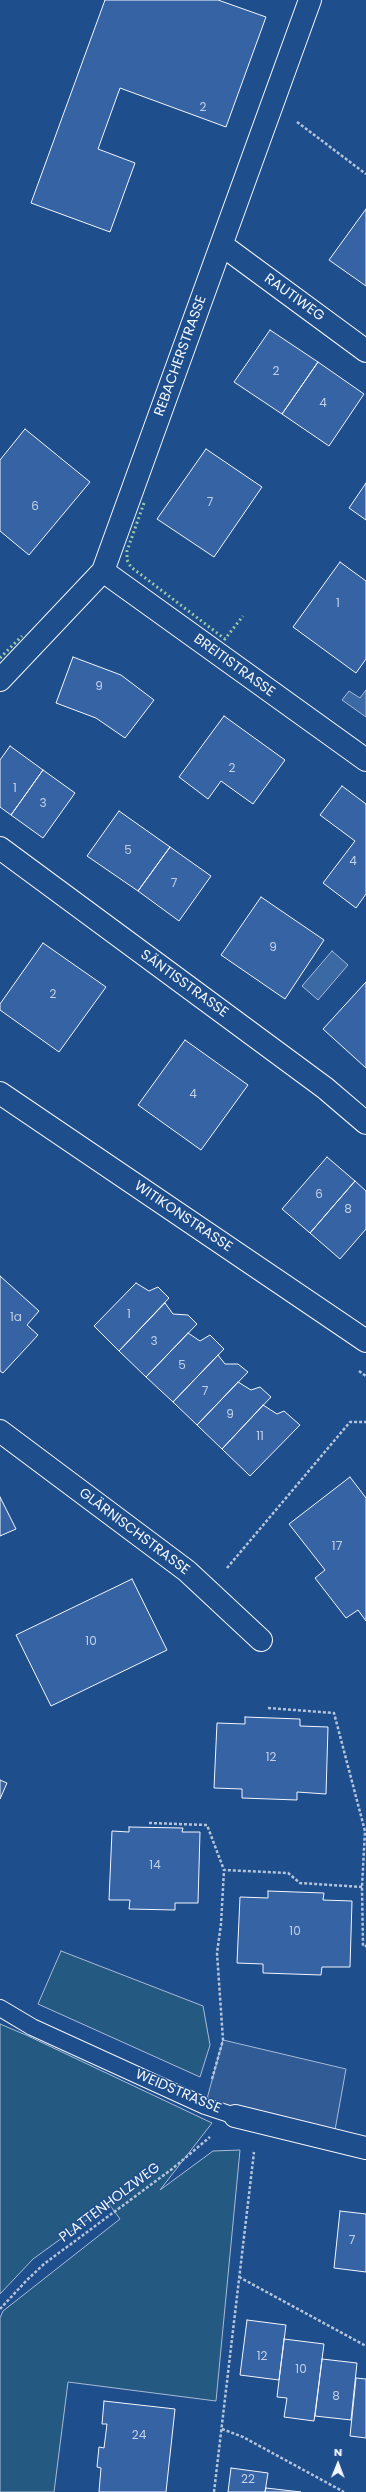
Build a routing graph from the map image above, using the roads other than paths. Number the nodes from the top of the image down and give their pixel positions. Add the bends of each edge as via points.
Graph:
1 (310, 0) edge
2 (222, 245) junction
3 (366, 351) edge
4 (103, 571) junction
5 (0, 680) edge
6 (366, 760) edge
7 (0, 848) edge
8 (0, 1093) edge
9 (366, 1123) edge
10 (366, 1341) edge
11 (0, 1432) edge
12 (262, 1640) dead end
13 (0, 2008) edge
14 (235, 2116) joint
15 (366, 2148) edge

1 - 2 street, REBACHERSTRASSE
2 - 3 street, RAUTIWEG
2 - 4 street, REBACHERSTRASSE
4 - 5 street, REBACHERSTRASSE
4 - 6 street, BREITISTRASSE
7 - 9 street, SÄNTISSTRASSE via 325,1088
8 - 10 street, WITIKONSTRASSE
11 - 12 street, GLÄRNISCHSTRASSE via 187,1571
13 - 14 lane, WEIDSTRASSE via 32,2027 205,2106
14 - 15 street, WEIDSTRASSE

